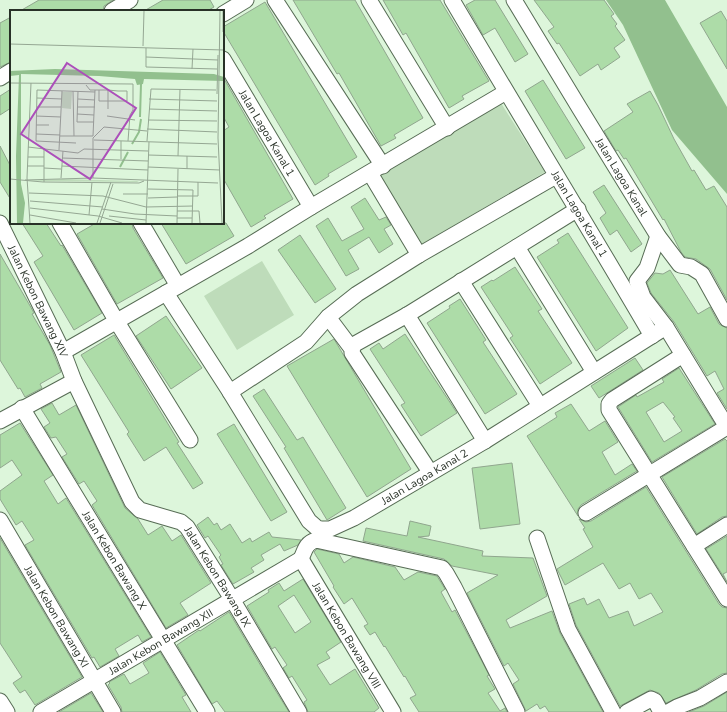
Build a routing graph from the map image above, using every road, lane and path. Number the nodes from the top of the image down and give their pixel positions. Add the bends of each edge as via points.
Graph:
1 (130, 0) edge
2 (246, 0) edge
3 (275, 0) edge
4 (369, 0) edge
5 (452, 0) edge
6 (514, 0) edge
7 (114, 10) edge
8 (224, 13) edge
9 (224, 61) edge
10 (10, 73) edge
11 (0, 78) edge
12 (506, 92) junction
13 (447, 128) junction
14 (376, 169) junction
15 (556, 176) junction
16 (312, 207) junction
17 (578, 209) junction
18 (61, 224) edge
19 (141, 224) edge
20 (2, 231) edge
21 (658, 236) junction
22 (517, 247) junction
23 (419, 255) junction
24 (462, 281) junction
25 (172, 290) junction
26 (407, 315) junction
27 (328, 316) junction
28 (727, 318) edge
29 (117, 322) junction
30 (666, 327) junction
31 (652, 336) junction
32 (352, 348) junction
33 (63, 352) junction
34 (683, 355) junction
35 (594, 372) junction
36 (74, 381) junction
37 (230, 392) junction
38 (540, 406) junction
39 (22, 408) junction
40 (0, 421) edge
41 (727, 427) edge
42 (190, 440) dead end
43 (485, 441) junction
44 (430, 472) junction
45 (649, 474) junction
46 (586, 513) dead end
47 (0, 520) edge
48 (727, 525) edge
49 (537, 538) dead end
50 (694, 546) junction
51 (301, 559) junction
52 (232, 599) junction
53 (727, 599) edge
54 (163, 639) junction
55 (95, 681) junction
56 (727, 682) edge
57 (0, 701) edge
58 (7, 712) edge
59 (42, 712) edge
60 (113, 712) edge
61 (207, 712) edge
62 (299, 712) edge
63 (393, 712) edge
64 (517, 712) edge
65 (613, 712) edge
66 (627, 712) edge
67 (661, 712) edge
68 (668, 712) edge

1 - 7 street
2 - 8 street
3 - 14 street
4 - 13 street
5 - 12 street, Jalan Lagoa Kanal 1
6 - 21 street, Jalan Lagoa Kanal
9 - 16 street, Jalan Lagoa Kanal 1
10 - 11 street
12 - 13 street
12 - 15 street, Jalan Lagoa Kanal 1
13 - 14 street
14 - 16 street
14 - 23 street
15 - 17 street, Jalan Lagoa Kanal 1
15 - 23 street
16 - 25 street
17 - 22 street
17 - 31 street, Jalan Lagoa Kanal 1
18 - 29 street
19 - 25 street
20 - 33 street, Jalan Kebon Bawang XIV
21 - 28 street, Jalan Lagoa Kanal via 680,265 691,267 702,274
21 - 30 street via 647,268 638,281 643,297
22 - 24 street
22 - 35 street
23 - 27 street
24 - 26 street
24 - 38 street
25 - 29 street
25 - 37 street, Jalan Lagoa Kanal 2
26 - 32 street
26 - 43 street
27 - 32 street
27 - 37 street via 306,342
29 - 33 street
29 - 42 street
30 - 31 street, Jalan Lagoa Kanal 2
30 - 34 street
31 - 35 street, Jalan Lagoa Kanal 2
32 - 44 street via 352,352
33 - 36 street, Jalan Kebon Bawang XIV
34 - 41 street
34 - 45 street via 609,404 609,410
35 - 38 street, Jalan Lagoa Kanal 2
36 - 39 street
36 - 52 street, Jalan Kebon Bawang IX via 132,502 140,510 181,522 187,527
37 - 44 street, Jalan Lagoa Kanal 2 via 309,521 322,530 348,521
38 - 43 street, Jalan Lagoa Kanal 2
39 - 40 street
39 - 54 street, Jalan Kebon Bawang X
41 - 45 street
43 - 44 street, Jalan Lagoa Kanal 2
45 - 46 street
45 - 50 street
47 - 55 street, Jalan Kebon Bawang XI
48 - 50 street
49 - 65 street via 568,629
50 - 53 street
51 - 52 street, Jalan Kebon Bawang XII
51 - 63 street, Jalan Kebon Bawang VIII
51 - 64 street via 307,544 316,540 442,568
52 - 54 street, Jalan Kebon Bawang XII
52 - 62 street, Jalan Kebon Bawang IX
54 - 55 street, Jalan Kebon Bawang XII
54 - 61 street, Jalan Kebon Bawang X
55 - 59 street, Jalan Kebon Bawang XII
55 - 60 street, Jalan Kebon Bawang XI
56 - 68 street via 700,698
57 - 58 street
66 - 67 street via 651,699

